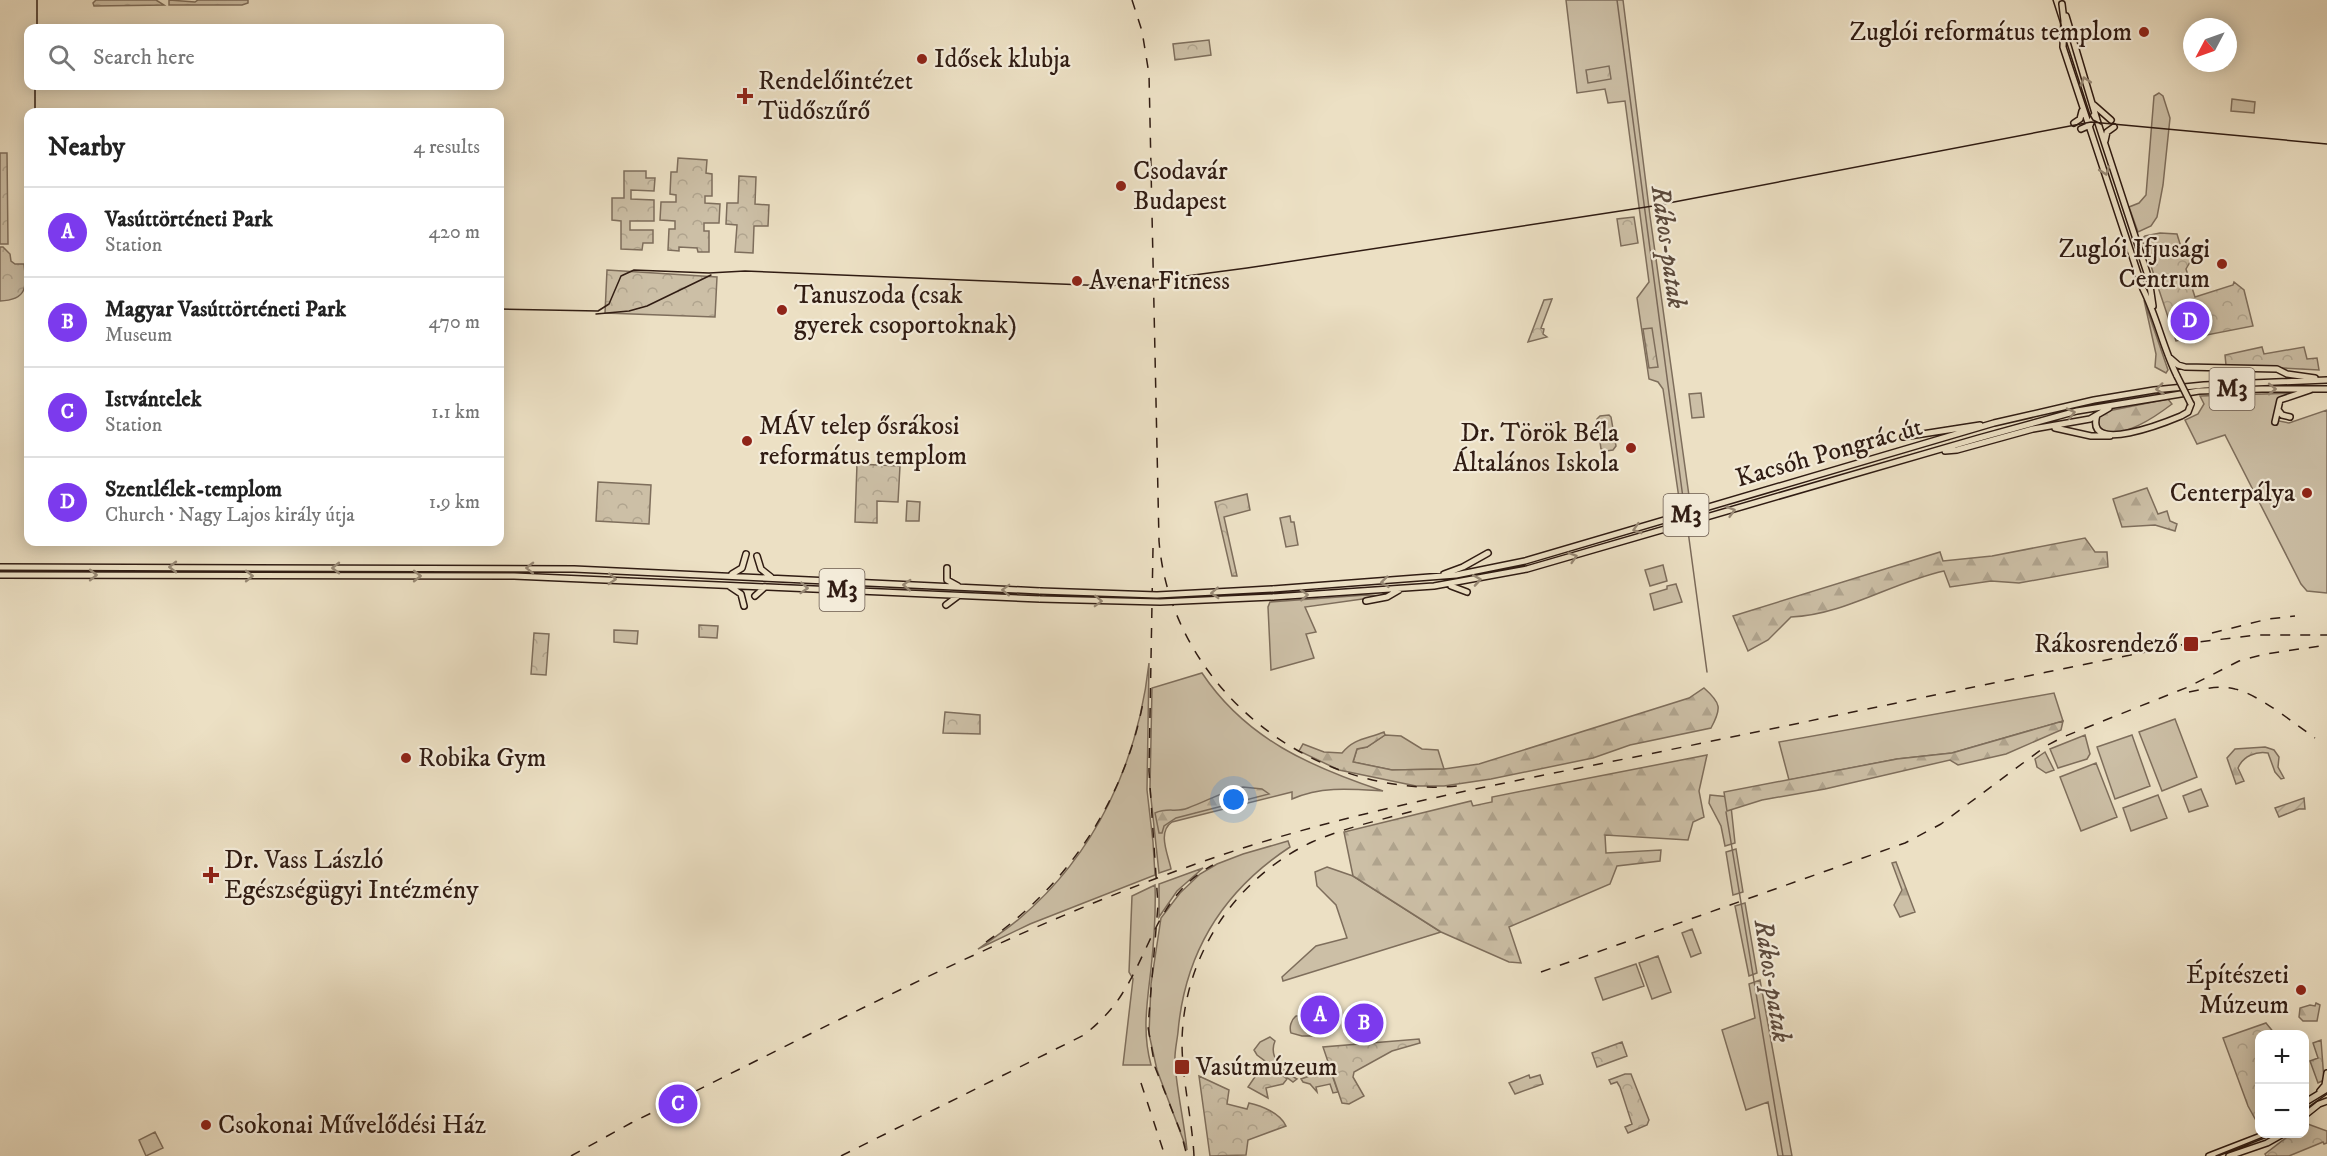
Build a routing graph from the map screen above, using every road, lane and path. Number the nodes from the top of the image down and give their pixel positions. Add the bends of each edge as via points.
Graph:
1 (2061, 2) edge
2 (2063, 47) junction
3 (2078, 59) junction
4 (2079, 99) junction
5 (2092, 103) junction
6 (2082, 109) junction
7 (2094, 110) junction
8 (2111, 120) dead end
9 (2074, 123) dead end
10 (2090, 125) junction
11 (2099, 126) junction
12 (2114, 127) dead end
13 (2081, 129) dead end
14 (2106, 149) junction
15 (2153, 311) junction
16 (2166, 352) junction
17 (2196, 368) junction
18 (2177, 376) junction
19 (2325, 380) edge
20 (2314, 389) junction
21 (2327, 389) edge
22 (2117, 404) junction
23 (2278, 411) junction
24 (2097, 415) junction
25 (2290, 417) dead end
26 (2275, 422) dead end
27 (1994, 423) junction
28 (2050, 427) junction
29 (2114, 435) junction
30 (1903, 437) dead end
31 (1934, 451) junction
32 (1488, 553) dead end
33 (746, 554) dead end
34 (758, 556) dead end
35 (0, 567) edge
36 (947, 568) dead end
37 (0, 575) edge
38 (728, 576) junction
39 (1435, 577) junction
40 (773, 578) junction
41 (725, 584) junction
42 (1446, 585) junction
43 (767, 586) junction
44 (965, 588) junction
45 (1401, 589) junction
46 (1467, 592) dead end
47 (959, 595) junction
48 (755, 596) dead end
49 (1366, 601) dead end
50 (946, 605) dead end
51 (744, 606) dead end
52 (2327, 1073) edge
53 (2327, 1089) edge
54 (2317, 1094) junction
55 (2327, 1096) edge
56 (2309, 1100) edge
57 (2327, 1101) edge
58 (2319, 1104) junction
59 (2309, 1112) edge
60 (2255, 1138) edge
61 (2275, 1138) edge
62 (2209, 1156) edge
63 (2229, 1156) edge

1 - 2 main road
1 - 3 main road
2 - 3 main road via 2070,47
2 - 4 main road
5 -> 3 main road
4 - 6 main road
4 - 10 main road
5 - 7 main road
5 - 8 main road
6 - 9 main road
6 - 10 main road
7 - 10 main road
7 - 11 main road
10 - 11 main road
10 - 13 main road
10 -> 15 main road
11 - 14 main road
12 - 14 main road via 2106,135
14 - 15 main road via 2149,279
15 - 16 main road
16 - 17 main road via 2178,365
16 - 18 main road
17 - 18 main road
17 - 19 main road via 2277,369
18 - 29 main road, bridge via 2191,404 2188,412
19 -> 27 main road, Kacsóh Pongrác út / M3 via 2154,390
20 - 21 main road, Kacsóh Pongrác út / M3
22 -> 20 main road, Kacsóh Pongrác út / M3 via 2199,391
20 - 23 main road via 2283,398 2278,402
22 - 24 main road
31 -> 22 main road, Kacsóh Pongrác út / M3
23 - 25 main road
23 - 26 main road
24 - 28 main road
24 - 29 main road via 2097,427
27 - 30 main road
27 -> 39 main road, Kacsóh Pongrác út / M3 via 1543,557
28 - 29 main road via 2097,437
28 - 31 main road via 1957,450
42 -> 31 main road, Kacsóh Pongrác út / M3 via 1552,563
32 - 39 main road
33 - 38 main road via 740,570
34 - 40 main road via 761,568
38 -> 35 main road, M3 via 469,567
36 - 44 main road via 950,583
37 -> 41 main road, M3 via 514,576
38 - 40 main road, M3
39 -> 44 main road, Kacsóh Pongrác út / M3, bridge via 1157,595
44 -> 40 main road, M3
41 - 43 main road, M3
41 - 51 main road via 741,594
42 - 45 main road, Kacsóh Pongrác út / M3
42 - 46 main road
43 -> 47 main road, M3
43 - 48 main road
47 -> 45 main road, Kacsóh Pongrác út / M3, bridge via 1160,602
45 - 49 main road via 1387,597
47 - 50 main road
52 - 54 main road
53 - 54 main road
54 - 56 main road
55 - 58 main road
57 - 58 main road
58 - 59 main road
60 - 62 main road
61 - 63 main road

